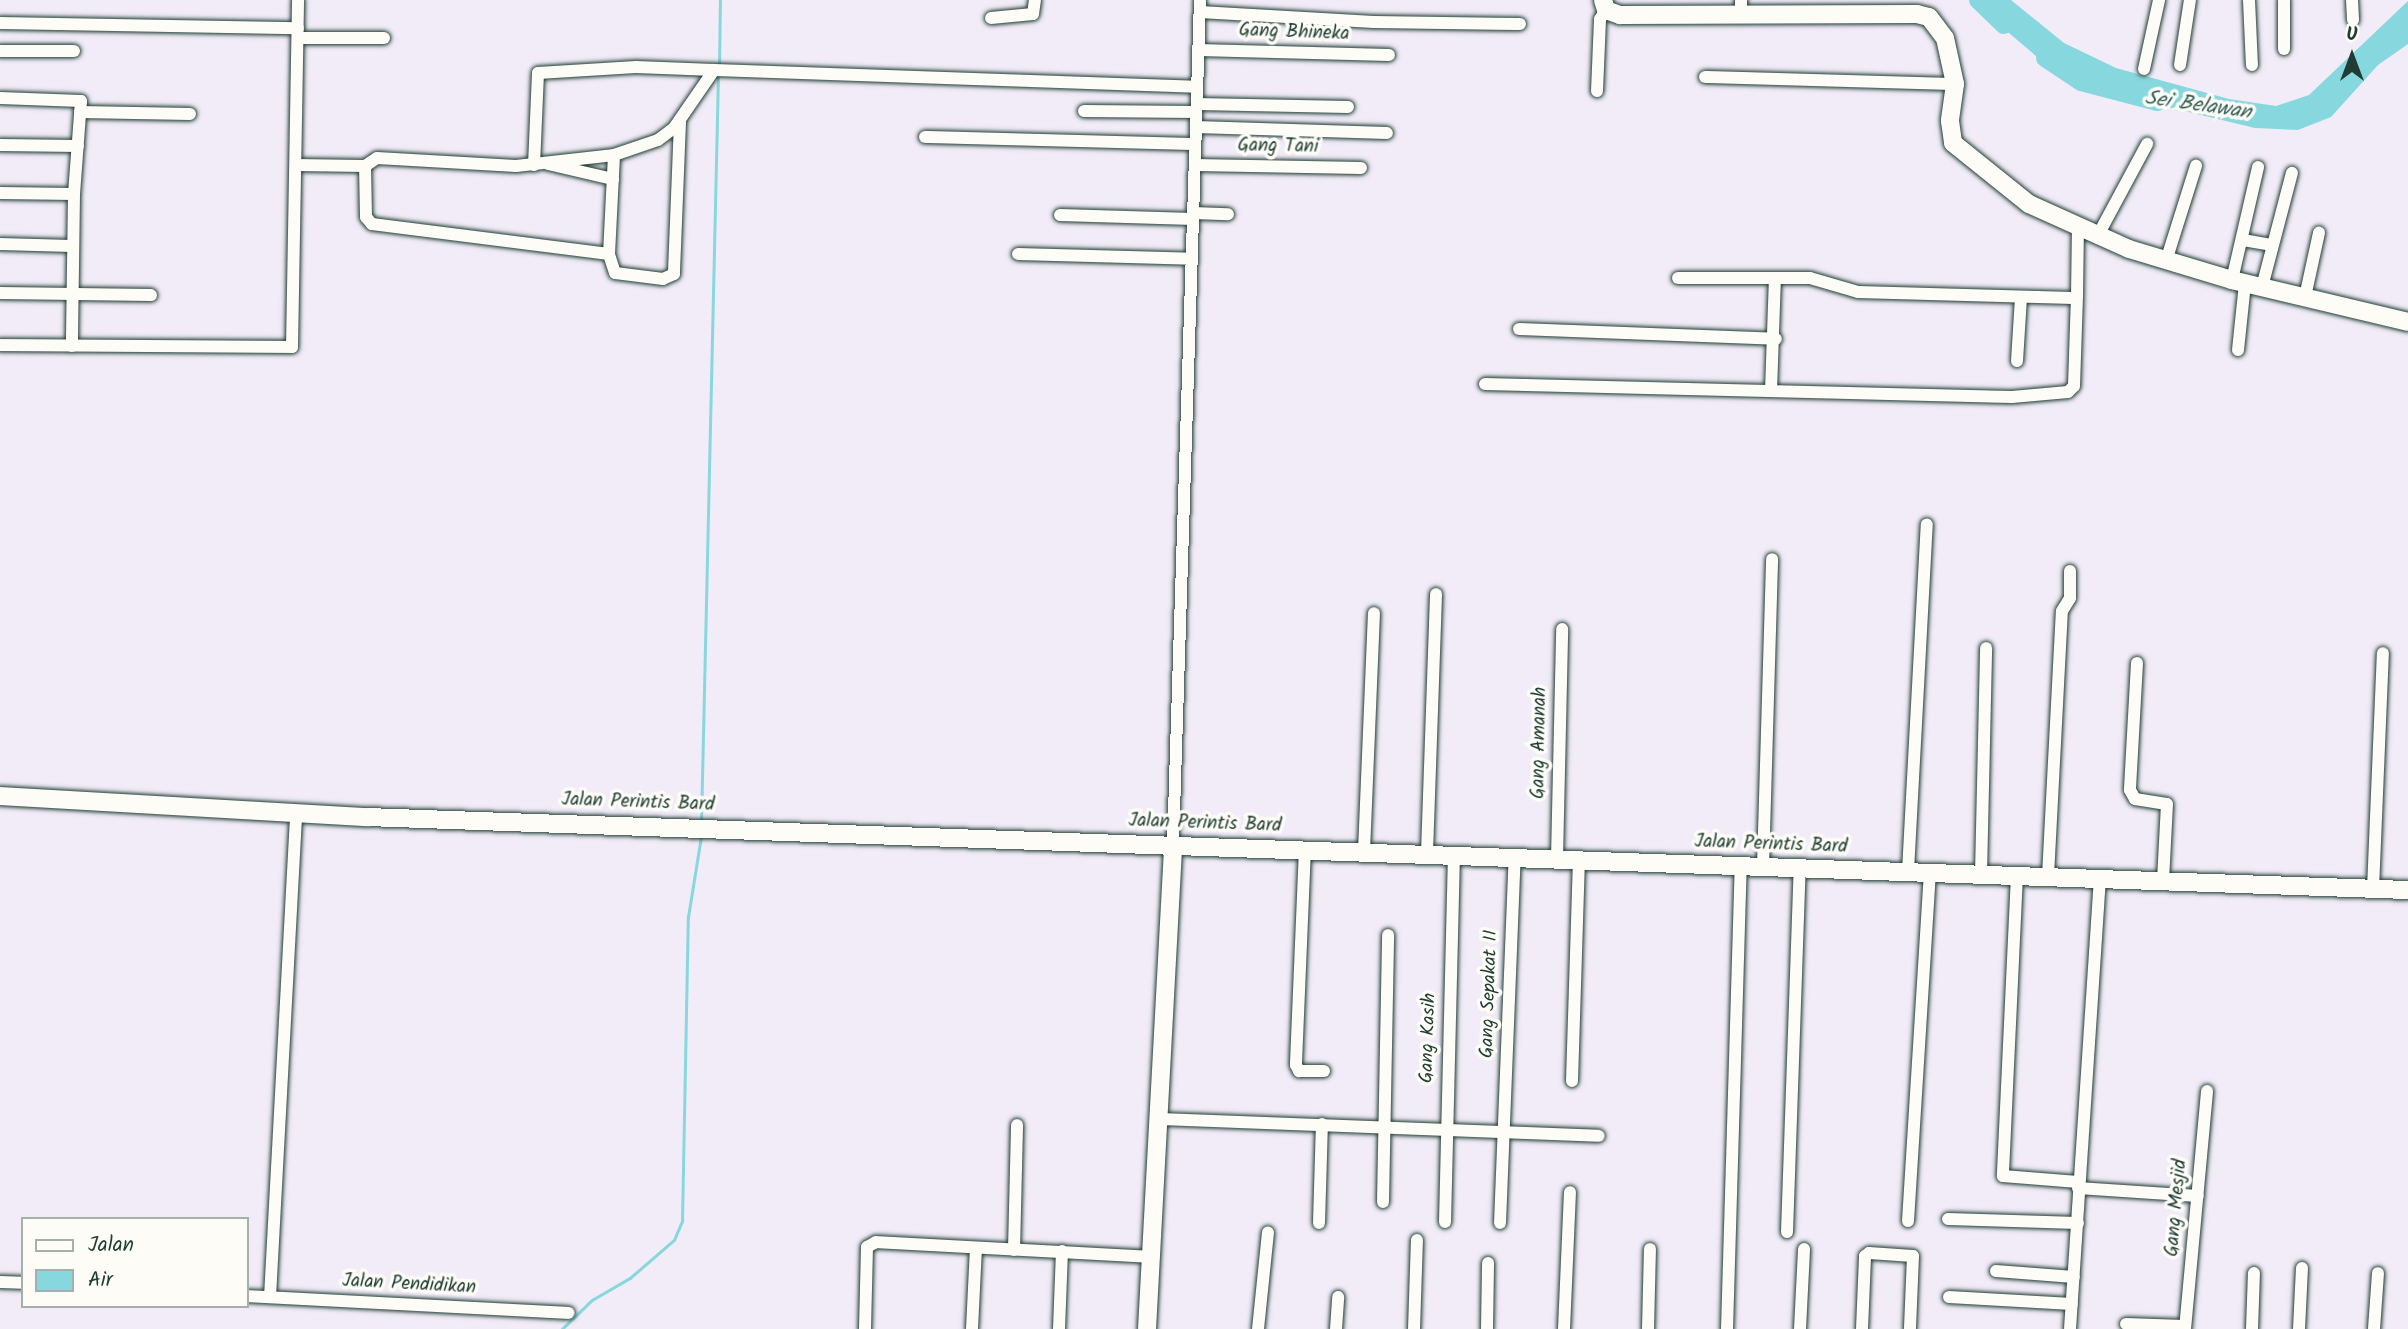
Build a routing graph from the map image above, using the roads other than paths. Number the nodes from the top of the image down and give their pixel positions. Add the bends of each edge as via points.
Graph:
1 (298, 0) edge
2 (1035, 0) edge
3 (2159, 0) edge
4 (2190, 0) edge
5 (2249, 0) edge
6 (2284, 0) edge
7 (2352, 0) edge
8 (1605, 5) edge
9 (1200, 6) edge
10 (1741, 9) edge
11 (991, 18) dead end
12 (2353, 20) dead end
13 (0, 23) edge
14 (1520, 24) dead end
15 (298, 33) junction
16 (384, 38) dead end
17 (2284, 49) dead end
18 (1198, 50) junction
19 (0, 51) edge
20 (74, 51) dead end
21 (1390, 55) dead end
22 (2180, 65) dead end
23 (2252, 65) dead end
24 (2144, 69) dead end
25 (721, 70) junction
26 (1705, 77) dead end
27 (1955, 84) junction
28 (1197, 87) junction
29 (1597, 90) dead end
30 (0, 98) edge
31 (1348, 107) dead end
32 (1196, 108) junction
33 (1084, 111) dead end
34 (80, 112) junction
35 (190, 114) dead end
36 (681, 122) junction
37 (1196, 127) junction
38 (1387, 133) dead end
39 (925, 137) dead end
40 (1195, 144) junction
41 (2147, 144) dead end
42 (0, 145) edge
43 (78, 146) junction
44 (614, 155) junction
45 (541, 164) junction
46 (296, 165) junction
47 (1195, 165) junction
48 (365, 166) junction
49 (2196, 166) dead end
50 (2258, 167) dead end
51 (1361, 168) dead end
52 (2292, 173) dead end
53 (612, 179) junction
54 (0, 193) edge
55 (74, 194) junction
56 (1228, 214) dead end
57 (1060, 215) dead end
58 (1193, 216) junction
59 (2078, 228) junction
60 (2319, 233) dead end
61 (2097, 236) junction
62 (2243, 240) junction
63 (0, 244) edge
64 (72, 246) junction
65 (2270, 246) junction
66 (609, 254) junction
67 (1017, 254) dead end
68 (1192, 260) junction
69 (2166, 261) junction
70 (1678, 278) dead end
71 (1775, 279) junction
72 (2246, 283) junction
73 (0, 293) edge
74 (72, 293) junction
75 (150, 295) dead end
76 (2077, 296) junction
77 (2021, 297) junction
78 (2305, 297) junction
79 (2408, 320) edge
80 (1520, 329) dead end
81 (1776, 340) junction
82 (0, 345) edge
83 (72, 346) junction
84 (2238, 350) dead end
85 (2017, 361) dead end
86 (1485, 384) dead end
87 (1771, 391) junction
88 (1927, 525) dead end
89 (1772, 559) dead end
90 (2070, 571) dead end
91 (1436, 594) dead end
92 (1374, 613) dead end
93 (1562, 629) dead end
94 (1986, 648) dead end
95 (2383, 653) dead end
96 (2137, 663) dead end
97 (0, 796) edge
98 (296, 813) junction
99 (1173, 844) junction
100 (1305, 848) junction
101 (1364, 851) junction
102 (1427, 853) junction
103 (1454, 854) junction
104 (1515, 856) junction
105 (1557, 858) junction
106 (1579, 859) junction
107 (1741, 865) junction
108 (1763, 866) junction
109 (1800, 867) junction
110 (1908, 871) junction
111 (1930, 872) junction
112 (1981, 874) junction
113 (2017, 875) junction
114 (2048, 876) junction
115 (2100, 878) junction
116 (2164, 881) junction
117 (2373, 889) junction
118 (2408, 890) edge
119 (1388, 934) dead end
120 (1324, 1071) dead end
121 (1572, 1081) dead end
122 (2207, 1091) dead end
123 (1160, 1119) junction
124 (1322, 1124) junction
125 (1017, 1125) dead end
126 (1385, 1129) junction
127 (1446, 1131) junction
128 (1504, 1133) junction
129 (1599, 1136) dead end
130 (2078, 1185) junction
131 (1570, 1192) dead end
132 (2198, 1196) junction
133 (1383, 1202) dead end
134 (1948, 1219) dead end
135 (1908, 1221) dead end
136 (1445, 1222) dead end
137 (1319, 1223) dead end
138 (1500, 1223) dead end
139 (2078, 1223) junction
140 (1787, 1232) dead end
141 (1268, 1233) dead end
142 (1417, 1240) dead end
143 (976, 1248) junction
144 (1650, 1249) dead end
145 (1804, 1249) dead end
146 (1014, 1250) junction
147 (1062, 1251) junction
148 (1152, 1257) junction
149 (1488, 1263) dead end
150 (2302, 1268) dead end
151 (1996, 1272) dead end
152 (2254, 1273) dead end
153 (2378, 1273) dead end
154 (2074, 1276) junction
155 (0, 1282) edge
156 (21, 1283) edge
157 (248, 1296) edge
158 (270, 1297) junction
159 (1338, 1297) dead end
160 (1949, 1297) dead end
161 (2072, 1304) junction
162 (569, 1313) dead end
163 (2126, 1324) dead end
164 (2185, 1327) edge
165 (865, 1329) edge
166 (972, 1329) edge
167 (1059, 1329) edge
168 (1147, 1329) edge
169 (1258, 1329) edge
170 (1336, 1329) edge
171 (1414, 1329) edge
172 (1487, 1329) edge
173 (1564, 1329) edge
174 (1648, 1329) edge
175 (1727, 1329) edge
176 (1800, 1329) edge
177 (1862, 1329) edge
178 (1910, 1329) edge
179 (2070, 1329) edge
180 (2252, 1329) edge
181 (2299, 1329) edge
182 (2374, 1329) edge

1 - 15 street
2 - 11 street via 1033,14
3 - 24 street
4 - 22 street
5 - 23 street
6 - 17 street
7 - 12 street
8 - 10 street via 1620,15
8 - 29 street via 1600,19
9 - 14 street via 1374,22
9 - 18 street
10 - 27 street via 1929,18 1945,38
13 - 15 street
15 - 16 street
15 - 46 street
18 - 21 street, Gang Bhineka
18 - 28 street
19 - 20 street
25 - 28 street
25 - 36 street
25 - 45 street via 636,67 538,73
26 - 27 street
27 - 59 street via 1949,135 1953,143 2029,204
28 - 32 street
30 - 34 street via 81,101
31 - 32 street
32 - 33 street
32 - 37 street
34 - 35 street
34 - 43 street
36 - 44 street via 658,140
36 - 66 street via 674,274 663,279 615,273
37 - 38 street
37 - 40 street
39 - 40 street
40 - 47 street
41 - 61 street
42 - 43 street
43 - 55 street
44 - 45 street
44 - 53 street
45 - 48 street via 377,158
45 - 53 street
46 - 48 street
46 - 83 street via 292,347
47 - 51 street, Gang Tani
47 - 58 street
48 - 66 street via 366,217 372,224
49 - 69 street
50 - 62 street
52 - 65 street
53 - 66 street
54 - 55 street
55 - 64 street
56 - 58 street
57 - 58 street
58 - 68 street
59 - 61 street
59 - 76 street
60 - 78 street
61 - 69 street
62 - 65 street
62 - 72 street
63 - 64 street
64 - 74 street
65 - 72 street
67 - 68 street
68 - 99 street
69 - 72 street
70 - 71 street
71 - 77 street via 1823,279 1858,292
71 - 81 street
72 - 78 street
72 - 84 street
73 - 74 street
74 - 75 street
74 - 83 street
76 - 77 street
76 - 87 street via 2074,386 2068,392 2012,397
77 - 85 street
78 - 79 street
80 - 81 street
81 - 87 street
82 - 83 street
86 - 87 street
88 - 110 street
89 - 108 street
90 - 114 street via 2070,598 2062,611
91 - 102 street
92 - 101 street
93 - 105 street, Gang Amanah
94 - 112 street
95 - 117 street
96 - 116 street via 2130,790 2135,799 2167,804
97 - 98 street, Jalan Perintis Bard
98 - 99 street, Jalan Perintis Bard
98 - 158 street
99 - 100 street, Jalan Perintis Bard
99 - 123 street
100 - 101 street, Jalan Perintis Bard
100 - 120 street via 1296,1065 1299,1070
101 - 102 street, Jalan Perintis Bard
102 - 103 street, Jalan Perintis Bard
103 - 104 street, Jalan Perintis Bard
103 - 127 street, Gang Kasih
104 - 105 street, Jalan Perintis Bard
104 - 128 street, Gang Sepakat II
105 - 106 street, Jalan Perintis Bard
106 - 107 street, Jalan Perintis Bard
106 - 121 street
107 - 108 street, Jalan Perintis Bard
107 - 175 street
108 - 109 street, Jalan Perintis Bard
109 - 110 street, Jalan Perintis Bard
109 - 140 street
110 - 111 street, Jalan Perintis Bard
111 - 112 street, Jalan Perintis Bard
111 - 135 street
112 - 113 street, Jalan Perintis Bard
113 - 114 street, Jalan Perintis Bard
113 - 130 street via 2003,1176
114 - 115 street, Jalan Perintis Bard
115 - 116 street, Jalan Perintis Bard
115 - 130 street
116 - 117 street, Jalan Perintis Bard
117 - 118 street, Jalan Perintis Bard
119 - 126 street
122 - 132 street, Gang Mesjid
123 - 124 street
123 - 148 street
124 - 126 street
124 - 137 street
125 - 146 street
126 - 127 street
126 - 133 street
127 - 128 street
127 - 136 street, Gang Kasih
128 - 129 street
128 - 138 street, Gang Sepakat II
130 - 132 street
130 - 139 street
131 - 173 street
132 - 164 street, Gang Mesjid
134 - 139 street
139 - 154 street
141 - 169 street
142 - 171 street
143 - 146 street
143 - 165 street via 871,1243
143 - 166 street
144 - 174 street
145 - 176 street
146 - 147 street
147 - 148 street
147 - 167 street
148 - 168 street
149 - 172 street
150 - 181 street
151 - 154 street
152 - 180 street
153 - 182 street
154 - 161 street
155 - 156 street
157 - 158 street, Jalan Pendidikan
158 - 162 street, Jalan Pendidikan
159 - 170 street
160 - 161 street
161 - 179 street
163 - 164 street
177 - 178 street via 1868,1253 1913,1256

